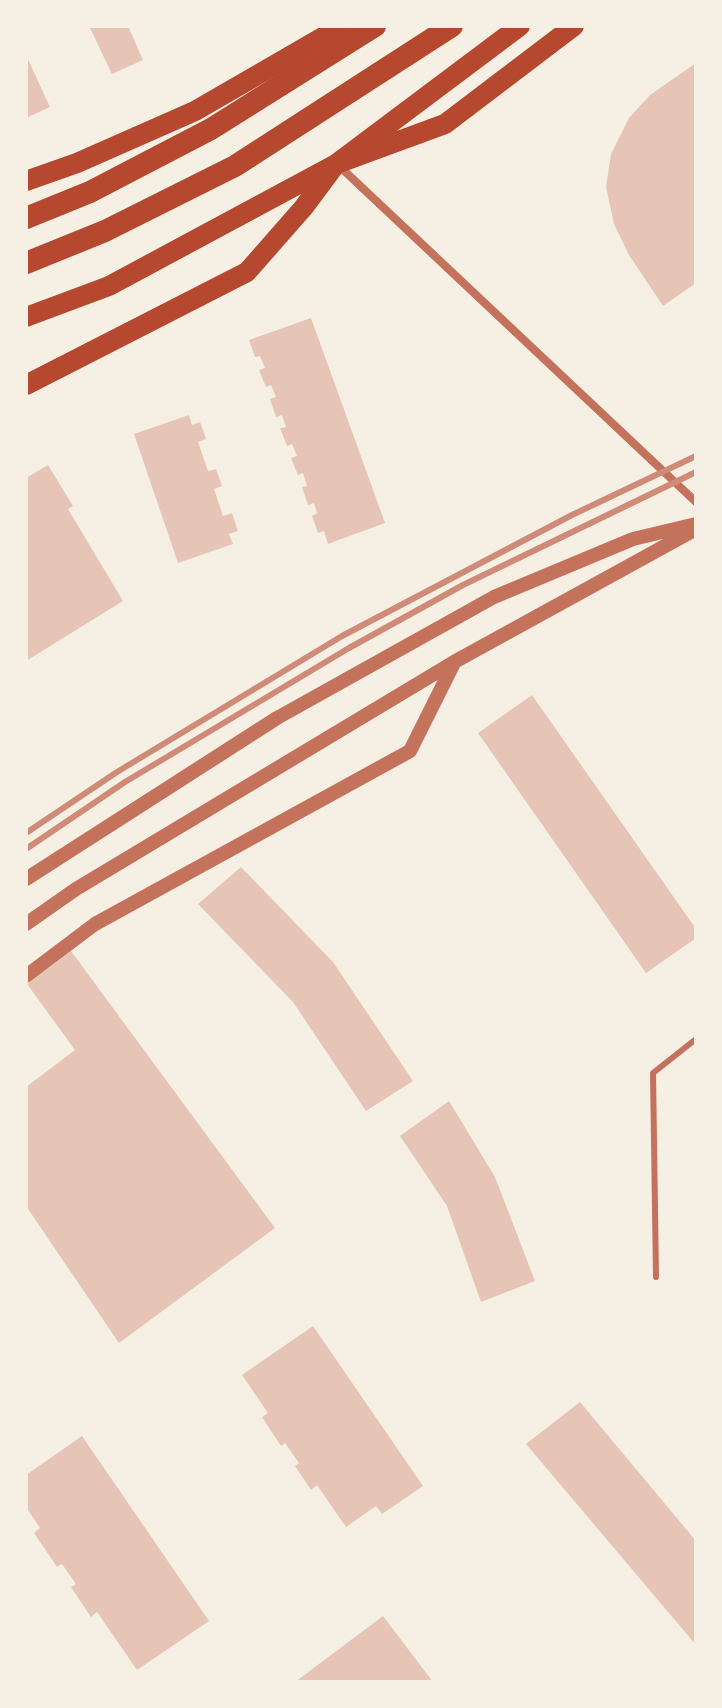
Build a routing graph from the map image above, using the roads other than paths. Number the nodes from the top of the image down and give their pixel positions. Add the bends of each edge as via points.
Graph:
1 (340, 26) edge
2 (375, 26) edge
3 (452, 26) edge
4 (520, 26) edge
5 (574, 26) edge
6 (336, 164) junction
7 (26, 181) edge
8 (26, 218) edge
9 (26, 263) edge
10 (26, 317) edge
11 (26, 385) edge
12 (696, 502) edge
13 (696, 527) edge
14 (454, 662) junction
15 (26, 879) edge
16 (26, 924) edge
17 (26, 976) edge
18 (696, 1039) edge
19 (656, 1277) dead end

1 - 7 main road via 195,111
2 - 8 highway via 211,129 90,192
3 - 9 highway via 235,166 105,231
4 - 6 main road
5 - 6 main road via 445,124
6 - 10 main road via 109,286
6 - 11 main road via 247,272
6 - 12 street
13 - 14 street
13 - 15 street via 633,539 494,597 277,718
14 - 16 street
14 - 17 street via 410,751 95,924
18 - 19 lane via 653,1073

